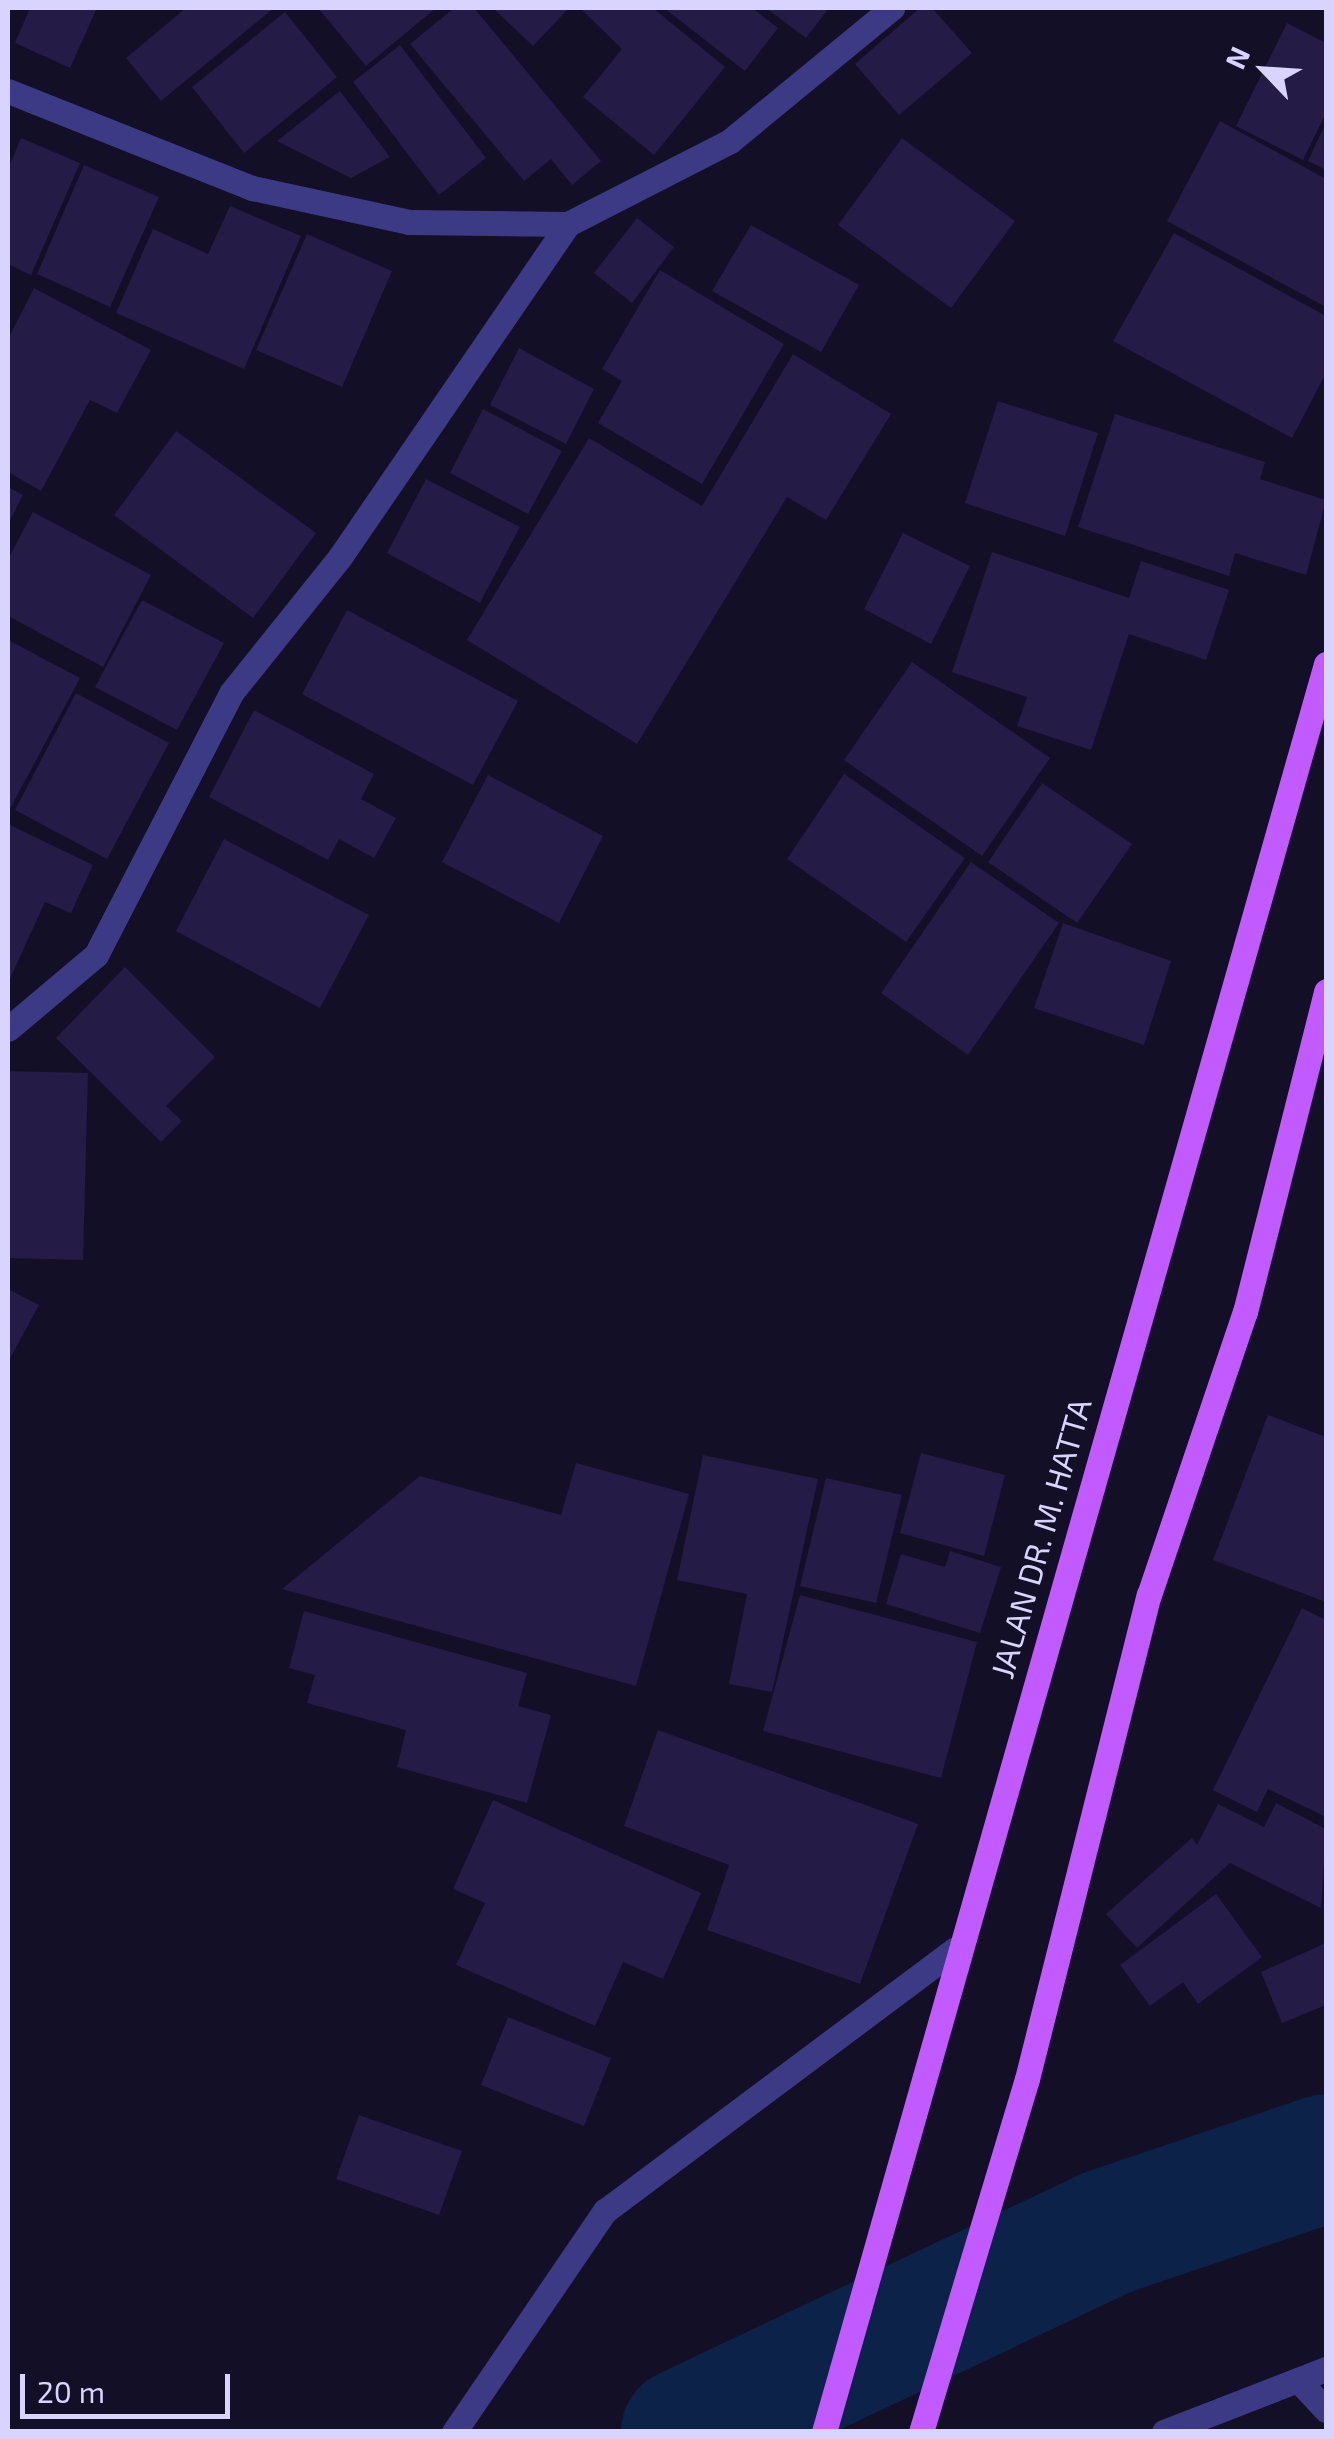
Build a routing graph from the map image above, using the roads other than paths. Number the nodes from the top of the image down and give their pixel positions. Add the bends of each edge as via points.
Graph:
1 (892, 8) edge
2 (8, 91) edge
3 (568, 224) junction
4 (1326, 664) edge
5 (1326, 992) edge
6 (8, 1030) edge
7 (955, 1948) junction
8 (1326, 2369) edge
9 (1298, 2380) junction
10 (1326, 2410) edge
11 (454, 2432) edge
12 (824, 2432) edge
13 (921, 2432) edge
14 (1164, 2432) edge

1 - 3 street via 730,141
2 - 3 street via 252,188 408,222
3 - 6 street via 351,541 231,693 96,955
4 - 7 main road, JALAN DR. M. HATTA
5 - 13 main road via 1245,1312 1150,1595 1027,2079
7 - 11 street via 605,2211
7 - 12 main road, JALAN DR. M. HATTA via 907,2154
8 - 9 street
9 - 10 street
9 - 14 street

